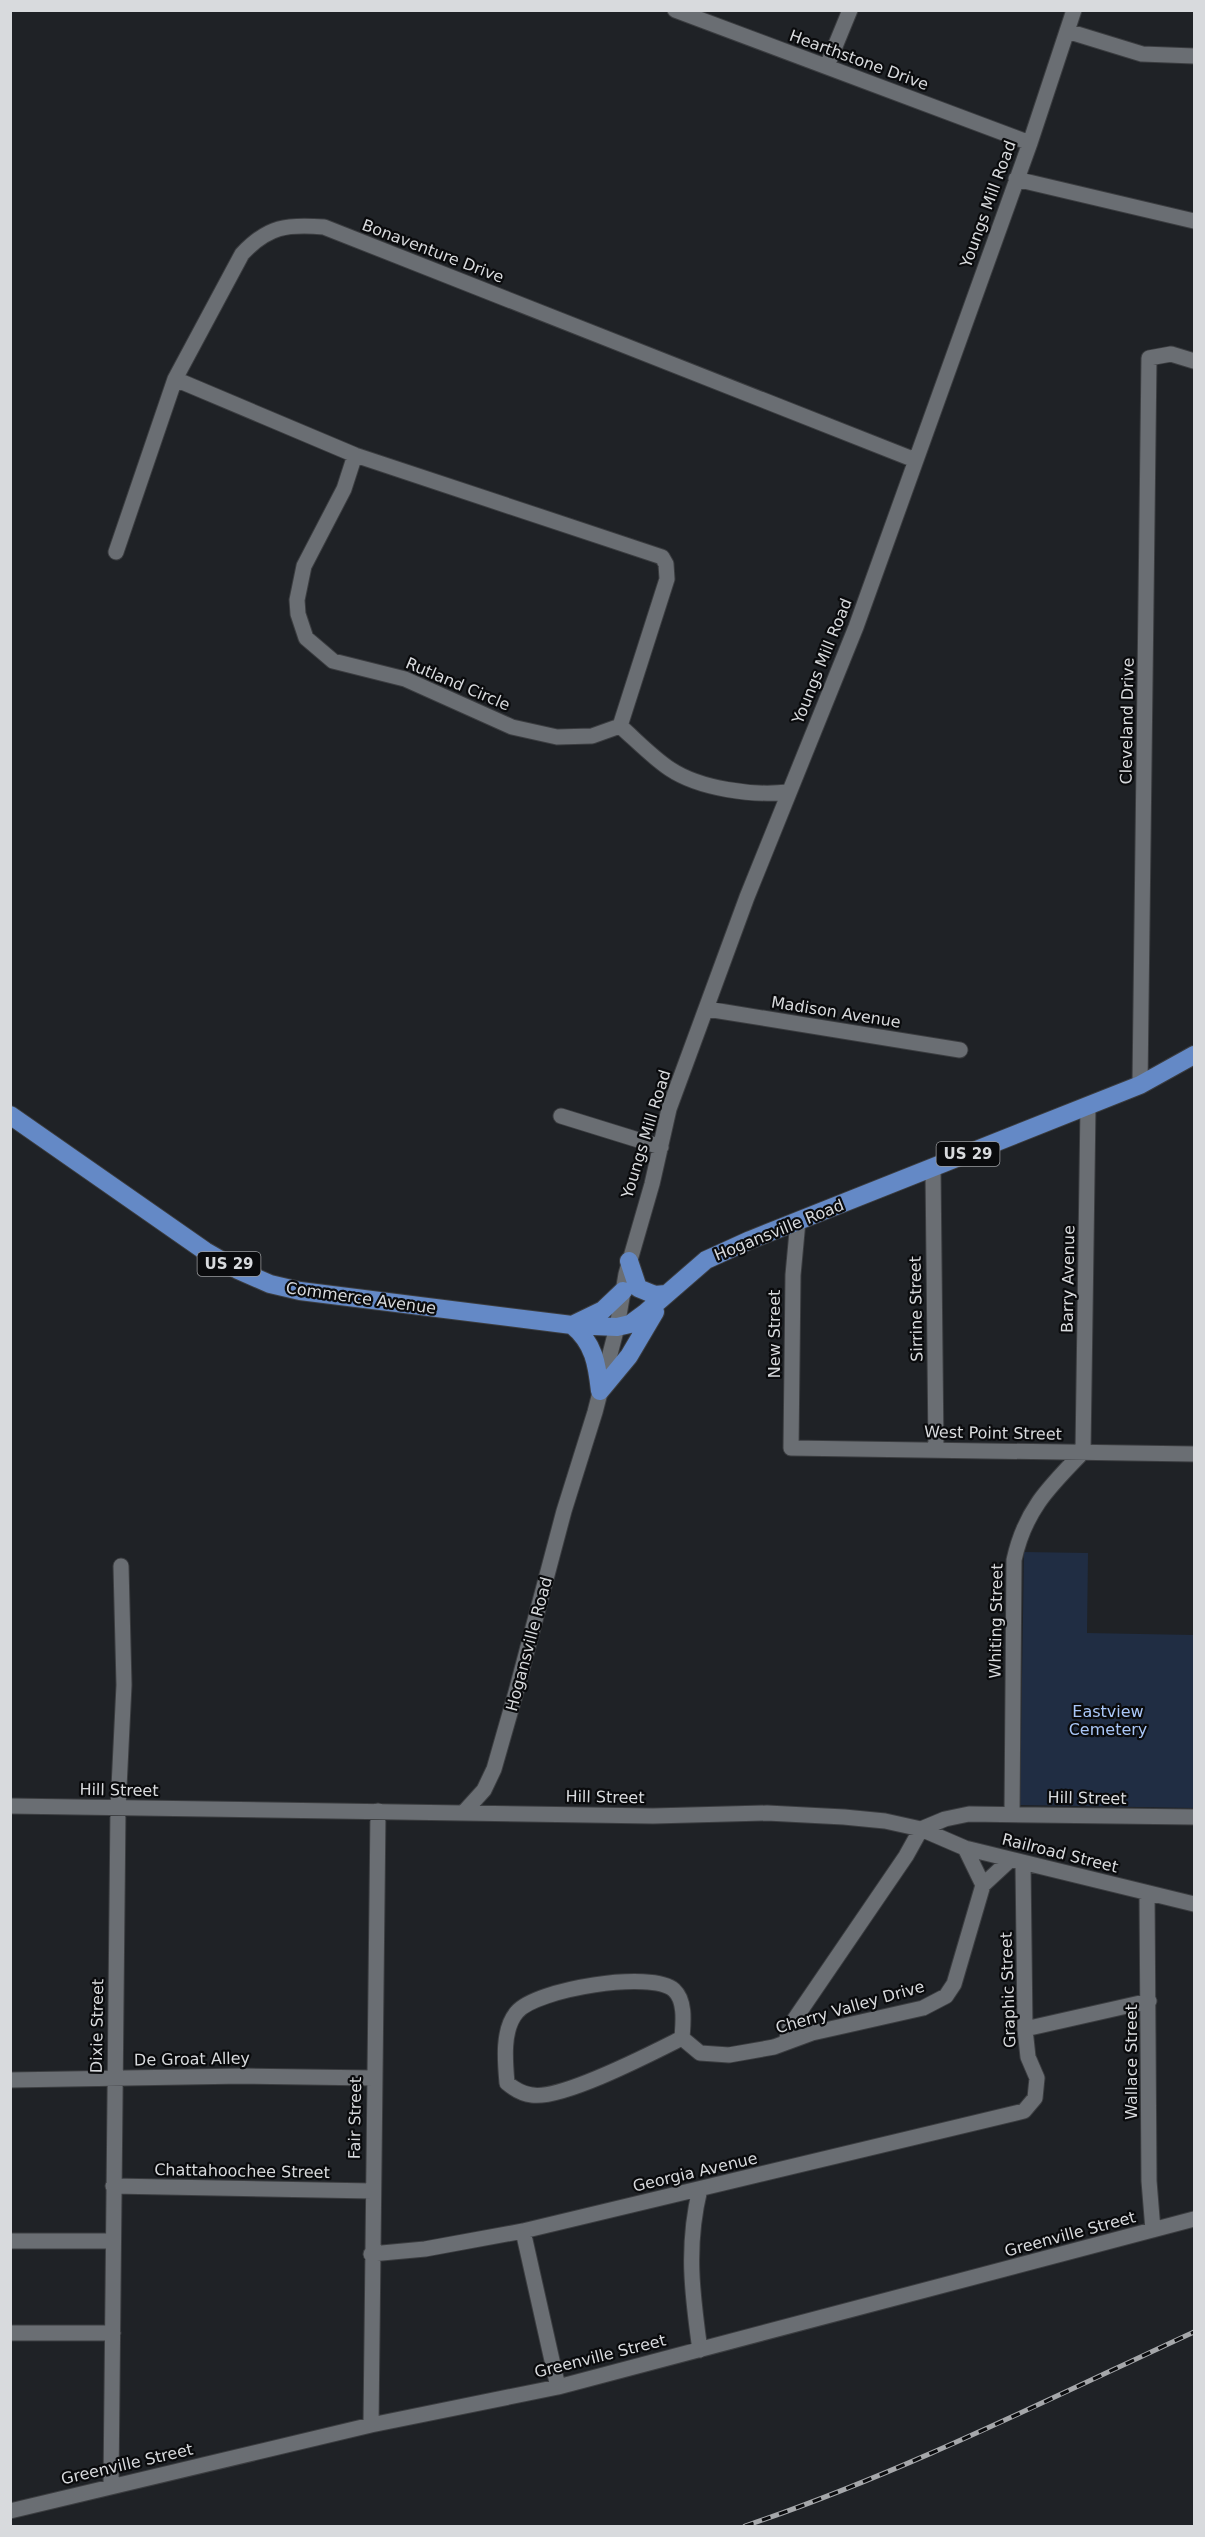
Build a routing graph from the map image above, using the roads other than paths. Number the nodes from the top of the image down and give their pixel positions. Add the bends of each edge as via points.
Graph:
1 (675, 10) edge
2 (850, 10) edge
3 (1074, 10) edge
4 (1067, 32) junction
5 (1194, 56) edge
6 (826, 66) junction
7 (1030, 143) junction
8 (1016, 179) junction
9 (1194, 221) edge
10 (1194, 361) edge
11 (175, 379) junction
12 (355, 455) junction
13 (915, 460) junction
14 (116, 552) dead end
15 (620, 726) junction
16 (788, 792) junction
17 (707, 1009) junction
18 (960, 1050) dead end
19 (1194, 1055) edge
20 (1140, 1084) junction
21 (1088, 1106) junction
22 (10, 1115) edge
23 (561, 1116) dead end
24 (661, 1147) junction
25 (933, 1168) junction
26 (798, 1221) junction
27 (629, 1261) junction
28 (623, 1291) junction
29 (666, 1294) junction
30 (572, 1325) junction
31 (616, 1327) junction
32 (600, 1391) junction
33 (791, 1448) joint
34 (936, 1450) junction
35 (1083, 1452) junction
36 (1194, 1454) edge
37 (121, 1566) dead end
38 (10, 1806) edge
39 (118, 1808) junction
40 (378, 1811) junction
41 (465, 1811) junction
42 (1011, 1814) junction
43 (1194, 1817) edge
44 (921, 1829) junction
45 (965, 1848) junction
46 (1016, 1861) junction
47 (983, 1885) junction
48 (1147, 1893) junction
49 (1194, 1904) edge
50 (1149, 2001) junction
51 (1025, 2029) junction
52 (682, 2038) junction
53 (786, 2042) junction
54 (374, 2078) junction
55 (115, 2079) junction
56 (10, 2080) edge
57 (1024, 2111) joint
58 (112, 2186) junction
59 (700, 2189) junction
60 (372, 2191) junction
61 (1194, 2219) edge
62 (1153, 2230) junction
63 (523, 2231) junction
64 (10, 2241) edge
65 (113, 2241) junction
66 (371, 2254) junction
67 (10, 2333) edge
68 (113, 2333) junction
69 (700, 2350) junction
70 (558, 2387) junction
71 (371, 2425) junction
72 (111, 2486) junction
73 (10, 2511) edge

1 - 6 street, Hearthstone Drive
2 - 6 street
3 - 4 street, Youngs Mill Road
4 - 5 street via 1142,54
4 - 7 street, Youngs Mill Road
6 - 7 street, Hearthstone Drive
7 - 8 street, Youngs Mill Road
8 - 9 street
8 - 13 street, Youngs Mill Road
10 - 20 street, Cleveland Drive via 1171,354 1149,358
11 - 12 street
11 - 13 street, Bonaventure Drive via 242,254 255,240 292,224 324,227
11 - 14 street, Bonaventure Drive
12 - 15 street via 662,557 667,579
12 - 15 street, Rutland Circle via 344,489 304,566 297,600 306,638 333,661 405,679 512,726 557,737 592,736
13 - 16 street, Youngs Mill Road via 856,627
15 - 16 street via 671,770 719,789
16 - 17 street, Youngs Mill Road
17 - 18 street, Madison Avenue
17 - 24 street, Youngs Mill Road via 669,1109
19 - 20 main road, Hogansville Road / US 29
20 - 21 main road, Hogansville Road / US 29
21 - 25 main road, Hogansville Road / US 29
21 - 35 street, Barry Avenue
22 - 30 main road, Commerce Avenue / US 29 via 205,1251 270,1284 348,1299
23 - 24 street
24 - 27 street, Youngs Mill Road
25 - 26 main road, Hogansville Road / US 29
25 - 34 street, Sirrine Street
26 - 29 main road, Hogansville Road / US 29 via 706,1260
26 - 33 street, New Street via 793,1275
27 - 28 street, Youngs Mill Road
27 - 29 main road via 638,1288
28 - 30 main road via 603,1310
28 - 31 street, Youngs Mill Road
29 - 31 main road, Hogansville Road / US 29 via 630,1324
29 - 32 main road via 629,1356
30 - 31 main road, Commerce Avenue / US 29
30 - 32 main road via 584,1334 591,1347
31 - 32 street, Hogansville Road
32 - 41 street, Hogansville Road via 494,1769 484,1790
33 - 34 street, West Point Street
34 - 35 street, West Point Street
35 - 36 street, West Point Street
35 - 42 street, Whiting Street via 1042,1494 1019,1538 1014,1560
37 - 39 street, Dixie Street via 124,1685
38 - 39 street, Hill Street
39 - 40 street, Hill Street
39 - 55 street, Dixie Street
40 - 41 street, Hill Street
40 - 54 street, Fair Street
41 - 44 street, Hill Street via 653,1816 767,1813 875,1820
42 - 43 street, Hill Street
42 - 44 street, Hill Street via 969,1814
44 - 45 street, Railroad Street
44 - 53 street via 790,2026
45 - 46 street, Railroad Street
45 - 47 street
46 - 47 street
46 - 48 street, Railroad Street
46 - 51 street, Graphic Street
47 - 53 street, Cherry Valley Drive via 959,1970 946,1996 923,2008
48 - 49 street, Railroad Street
48 - 50 street, Wallace Street
50 - 51 street
50 - 62 street, Wallace Street via 1149,2181
51 - 57 street, Graphic Street via 1028,2057 1036,2078 1035,2098
52 - 52 street via 607,2075 545,2094 532,2095 507,2083 506,2034 517,2011 555,1992 608,1984 669,1987 676,1992 684,2015
52 - 53 street, Cherry Valley Drive via 700,2053 729,2055
54 - 55 street, De Groat Alley
54 - 60 street, Fair Street
55 - 56 street, De Groat Alley
55 - 58 street, Dixie Street
57 - 59 street, Georgia Avenue
58 - 60 street, Chattahoochee Street
58 - 65 street, Dixie Street
59 - 63 street, Georgia Avenue
59 - 69 street via 692,2220 690,2280
60 - 66 street, Fair Street
61 - 62 street, Greenville Street
62 - 69 street, Greenville Street
63 - 66 street, Georgia Avenue via 425,2249
63 - 70 street
64 - 65 street
65 - 68 street, Dixie Street
66 - 71 street, Fair Street
67 - 68 street
68 - 72 street, Dixie Street
69 - 70 street, Greenville Street
70 - 71 street, Greenville Street
71 - 72 street, Greenville Street
72 - 73 street, Greenville Street

